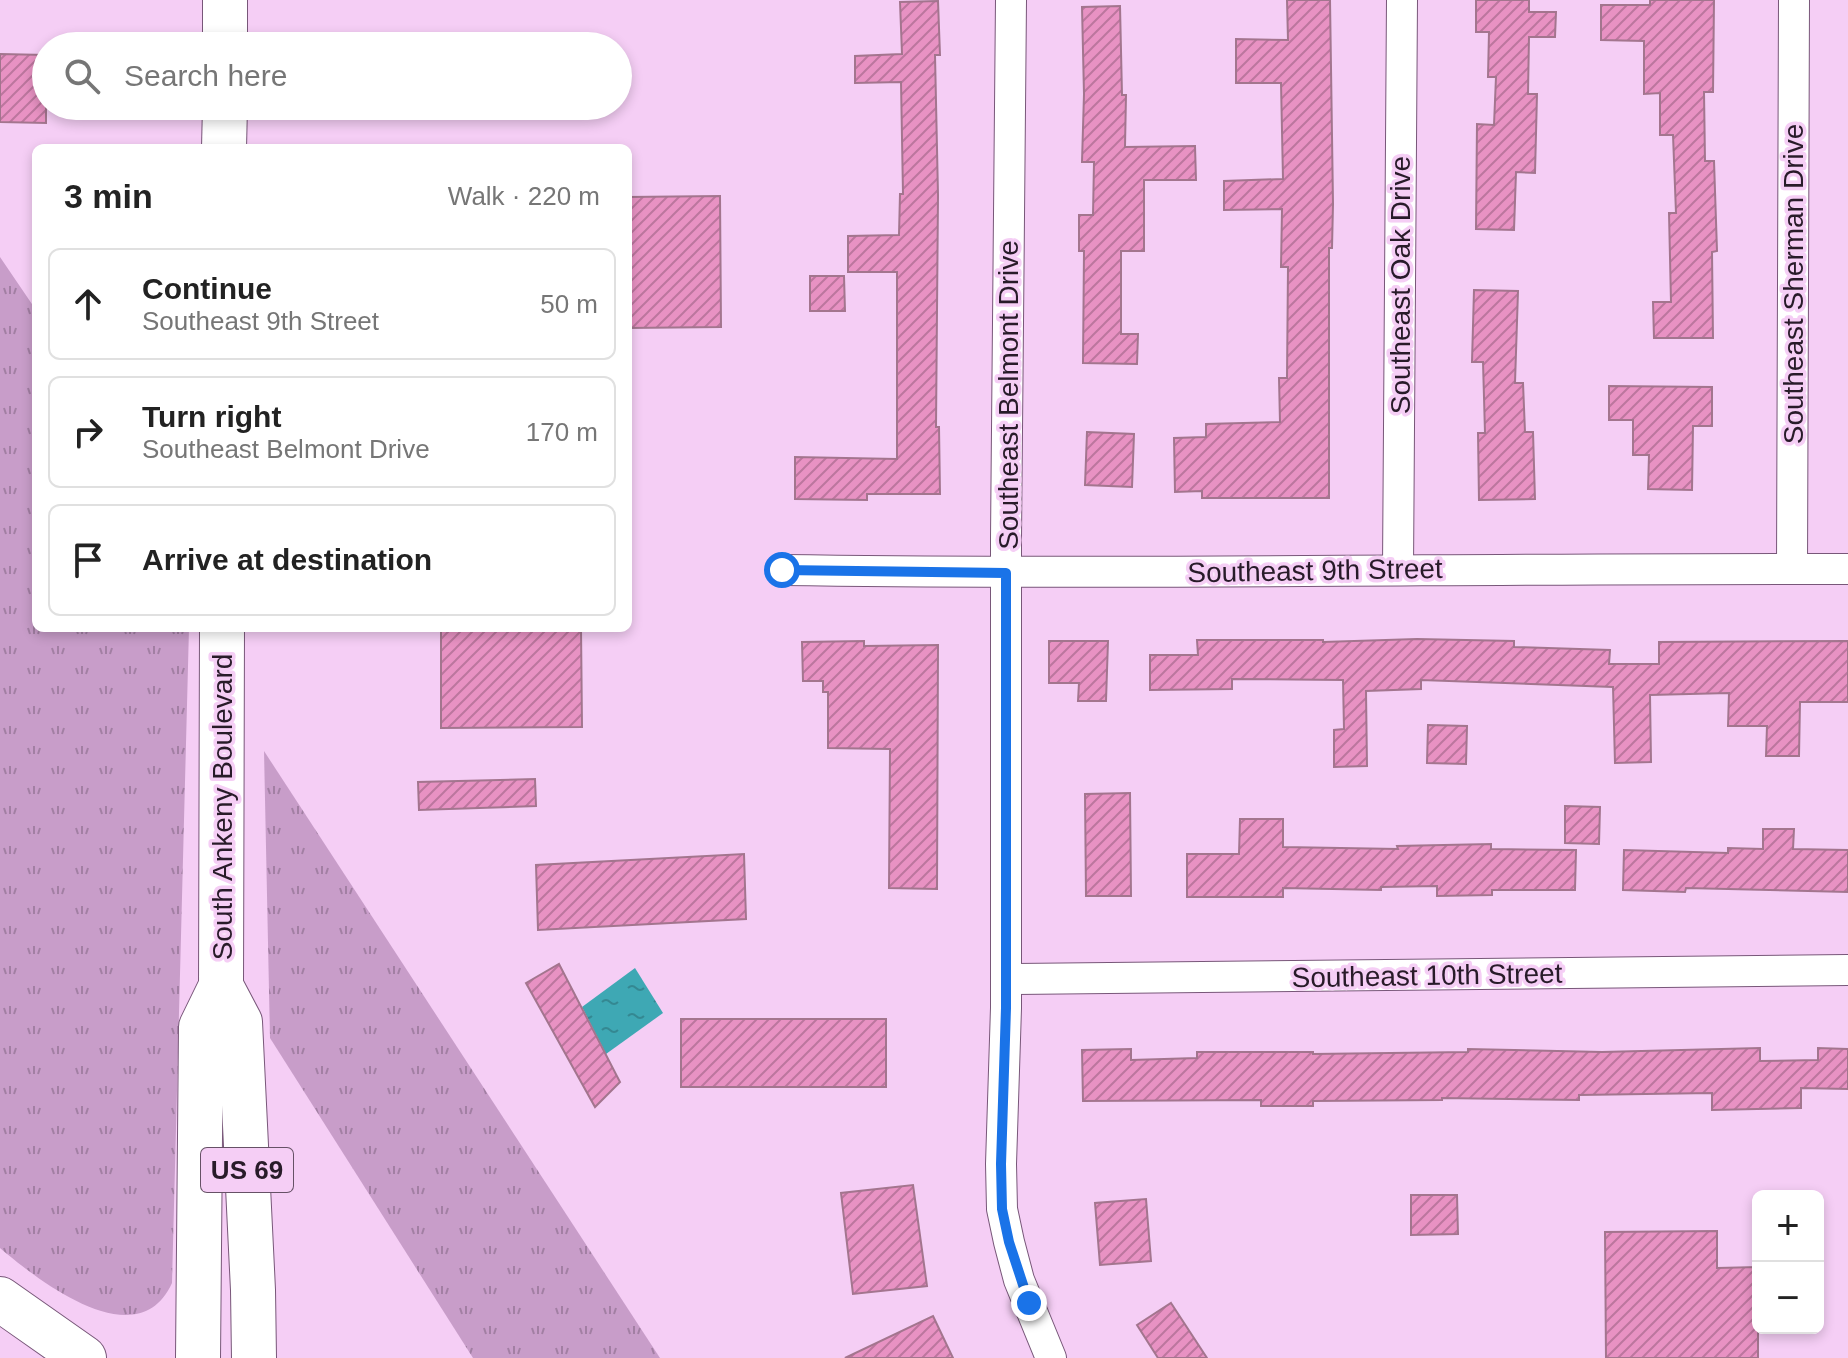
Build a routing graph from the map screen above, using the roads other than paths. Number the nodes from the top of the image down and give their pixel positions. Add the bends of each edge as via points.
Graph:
1 (225, 0) edge
2 (1011, 0) edge
3 (1402, 0) edge
4 (1794, 0) edge
5 (225, 32) edge
6 (225, 120) edge
7 (224, 144) edge
8 (1398, 569) junction
9 (1792, 569) junction
10 (1848, 569) edge
11 (782, 570) dead end
12 (1006, 573) junction
13 (222, 632) edge
14 (1848, 970) edge
15 (1006, 979) junction
16 (221, 986) junction
17 (0, 1299) edge
18 (84, 1358) edge
19 (198, 1358) edge
20 (254, 1358) edge
21 (1051, 1358) edge

1 - 5 main road
2 - 12 street, Southeast Belmont Drive
3 - 8 street, Southeast Oak Drive
4 - 9 street, Southeast Sherman Drive
6 - 7 main road
8 - 9 street, Southeast 9th Street
8 - 12 street, Southeast 9th Street
9 - 10 street, Southeast 9th Street
11 - 12 street, Southeast 9th Street
12 - 15 street, Southeast Belmont Drive
13 - 16 main road, South Ankeny Boulevard / US 69
14 - 15 street, Southeast 10th Street
15 - 21 street, Southeast Belmont Drive via 1002,1209 1019,1280
16 - 19 main road, South Ankeny Boulevard / US 69 via 201,1027
16 - 20 main road, South Ankeny Boulevard / US 69 via 240,1022
17 - 18 main road

